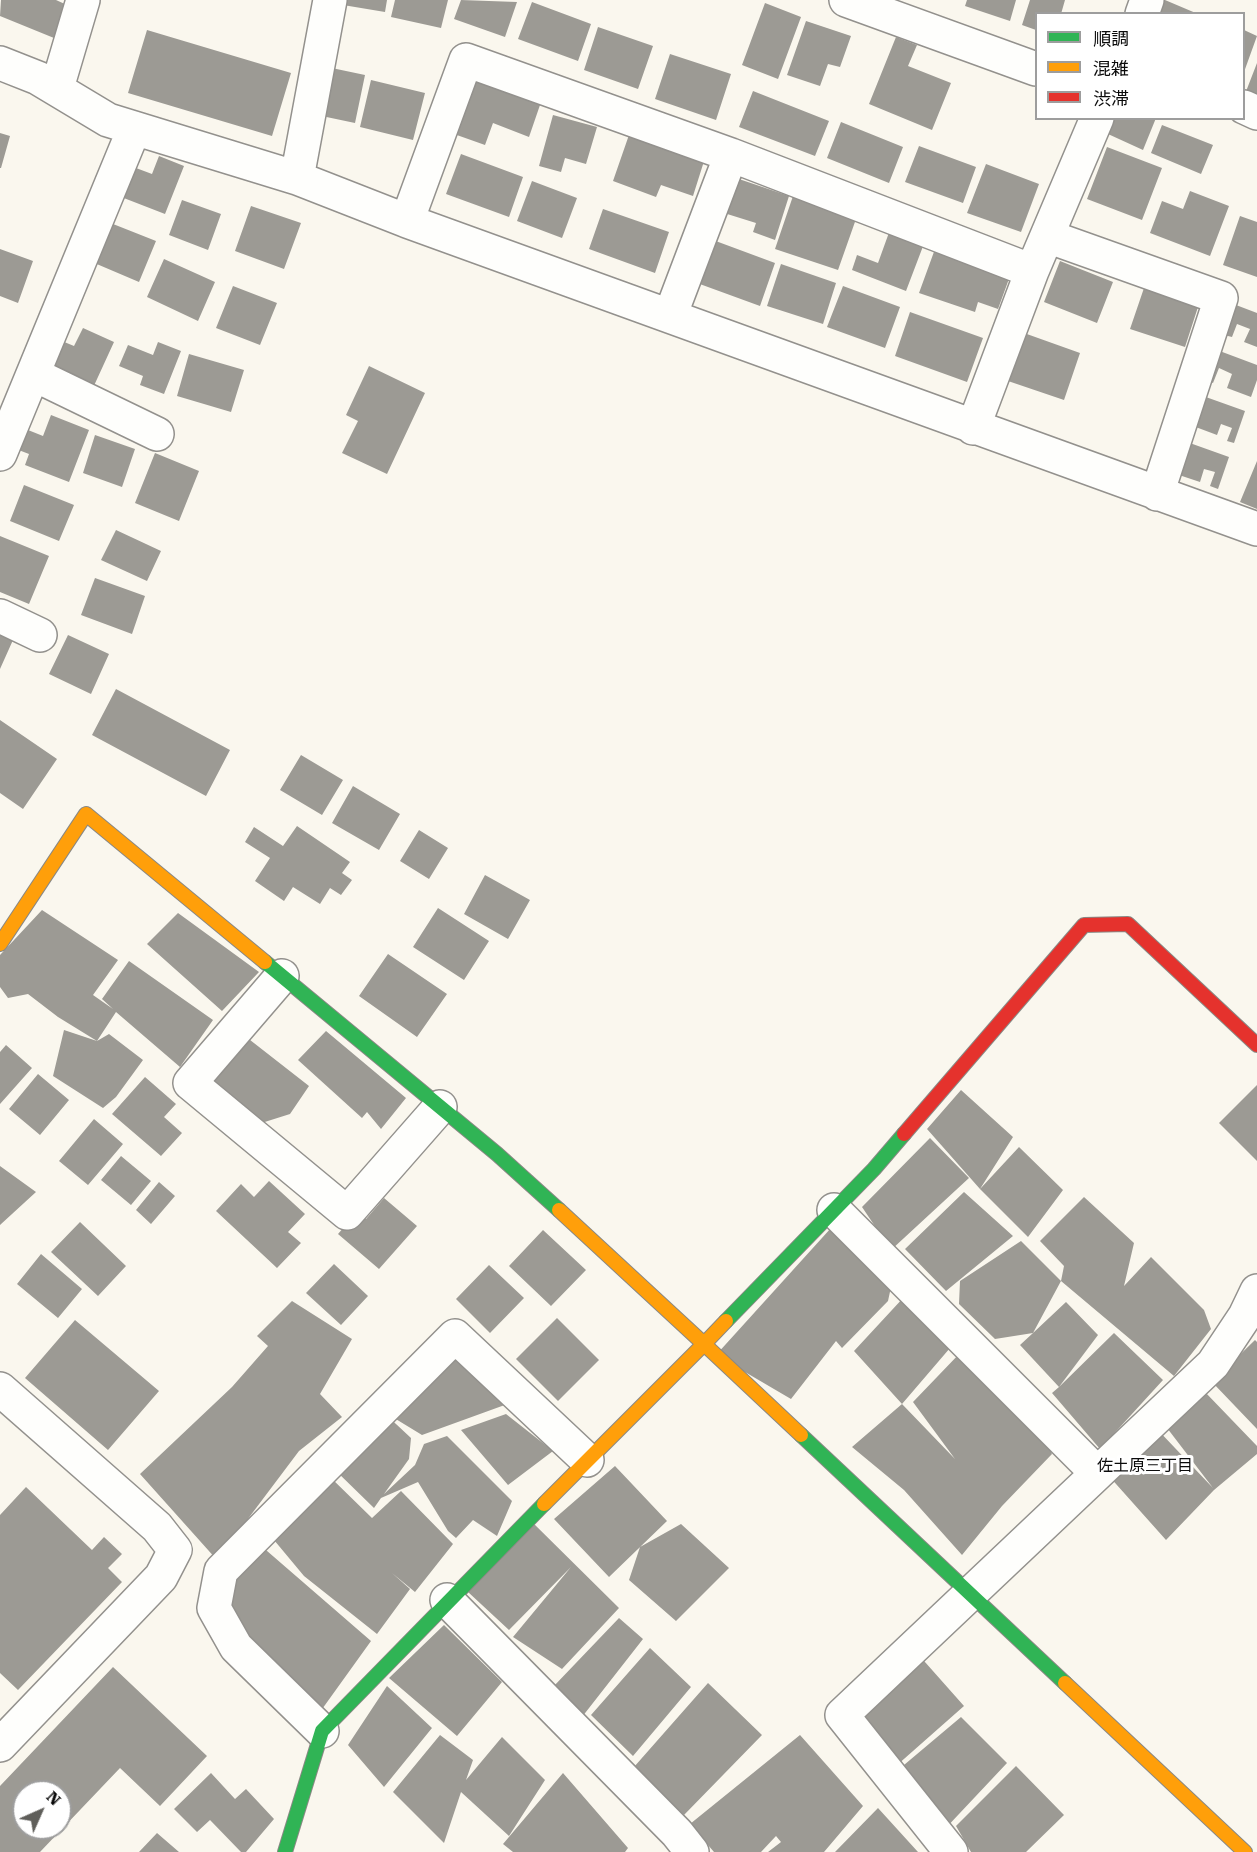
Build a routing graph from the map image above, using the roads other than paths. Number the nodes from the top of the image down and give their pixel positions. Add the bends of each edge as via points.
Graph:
1 (83, 0) edge
2 (330, 0) edge
3 (846, 0) edge
4 (0, 63) edge
5 (1035, 69) edge
6 (57, 88) junction
7 (1096, 120) edge
8 (134, 129) junction
9 (731, 155) junction
10 (297, 178) junction
11 (407, 221) junction
12 (1047, 236) junction
13 (1032, 271) junction
14 (670, 316) junction
15 (33, 374) junction
16 (973, 428) junction
17 (157, 434) dead end
18 (0, 454) edge
19 (1157, 494) junction
20 (1257, 530) edge
21 (0, 616) edge
22 (40, 635) dead end
23 (0, 944) edge
24 (282, 976) junction
25 (1257, 1045) edge
26 (441, 1107) junction
27 (834, 1210) junction
28 (1257, 1291) edge
29 (704, 1344) junction
30 (0, 1389) edge
31 (587, 1460) junction
32 (1096, 1473) junction
33 (969, 1593) junction
34 (447, 1600) junction
35 (322, 1731) junction
36 (0, 1745) edge
37 (1257, 1849) edge
38 (285, 1852) edge
39 (692, 1852) edge
40 (951, 1852) edge
41 (1245, 1852) edge
42 (1253, 1852) edge

1 - 6 street
2 - 10 street
3 - 5 street
4 - 6 street
6 - 8 street via 108,120
7 - 12 street
8 - 10 street
8 - 15 street
9 - 11 street via 466,60
9 - 13 street
9 - 14 street
10 - 11 street
11 - 14 street
12 - 13 street
12 - 19 street via 1221,298
13 - 16 street
14 - 16 street
15 - 17 street
15 - 18 street
16 - 19 street
19 - 20 street
21 - 22 street
23 - 24 street via 86,814
24 - 26 street
24 - 26 street via 190,1083 346,1213
25 - 27 street via 1128,924 1084,925 874,1169
26 - 29 street via 498,1154
27 - 29 street
27 - 32 street
28 - 32 street via 1213,1364
29 - 31 street
29 - 33 street
30 - 36 street via 157,1527 175,1550 161,1578
31 - 34 street
31 - 35 street via 455,1336 221,1570 214,1608 236,1647
32 - 33 street
33 - 40 street via 842,1715
33 - 41 street
34 - 35 street
34 - 39 street
35 - 38 street
37 - 42 street

